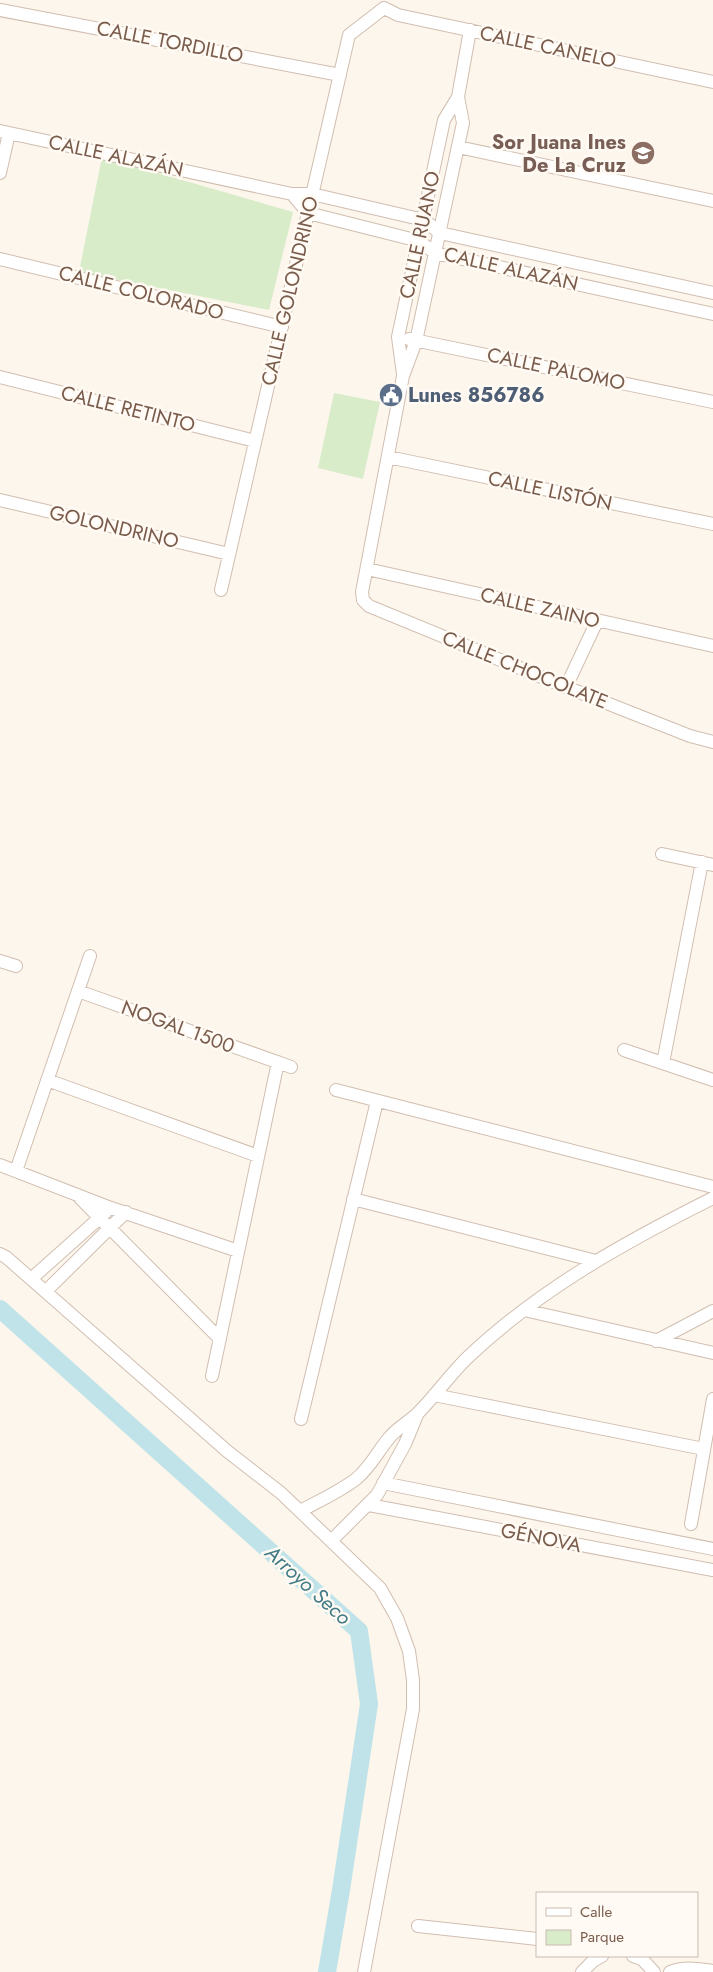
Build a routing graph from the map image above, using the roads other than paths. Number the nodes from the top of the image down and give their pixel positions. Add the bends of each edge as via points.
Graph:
1 (383, 4) edge
2 (0, 10) edge
3 (470, 30) junction
4 (340, 75) junction
5 (713, 82) edge
6 (458, 97) junction
7 (4, 132) edge
8 (458, 147) junction
9 (0, 173) edge
10 (292, 194) junction
11 (312, 194) junction
12 (713, 201) edge
13 (308, 213) junction
14 (424, 220) junction
15 (440, 233) junction
16 (419, 241) junction
17 (435, 253) junction
18 (0, 259) edge
19 (713, 293) edge
20 (713, 314) edge
21 (282, 328) junction
22 (398, 337) junction
23 (416, 341) junction
24 (403, 376) junction
25 (0, 377) edge
26 (713, 402) edge
27 (255, 441) junction
28 (388, 457) junction
29 (0, 500) edge
30 (713, 524) edge
31 (229, 554) junction
32 (367, 569) junction
33 (221, 590) dead end
34 (363, 600) joint
35 (597, 621) junction
36 (713, 646) edge
37 (566, 687) junction
38 (713, 742) edge
39 (662, 854) dead end
40 (707, 863) edge
41 (90, 956) dead end
42 (0, 961) edge
43 (16, 966) dead end
44 (78, 991) junction
45 (624, 1050) dead end
46 (278, 1062) junction
47 (663, 1063) junction
48 (291, 1067) dead end
49 (47, 1080) junction
50 (713, 1080) edge
51 (336, 1090) dead end
52 (377, 1101) junction
53 (258, 1156) junction
54 (0, 1165) edge
55 (16, 1171) junction
56 (713, 1187) edge
57 (77, 1194) junction
58 (713, 1198) edge
59 (353, 1199) junction
60 (111, 1208) junction
61 (126, 1212) junction
62 (100, 1218) junction
63 (111, 1229) junction
64 (238, 1251) junction
65 (0, 1254) edge
66 (596, 1261) junction
67 (32, 1279) junction
68 (46, 1291) junction
69 (524, 1310) junction
70 (713, 1311) edge
71 (220, 1339) junction
72 (656, 1341) junction
73 (713, 1353) edge
74 (212, 1376) dead end
75 (434, 1395) junction
76 (713, 1399) edge
77 (417, 1414) junction
78 (300, 1419) dead end
79 (704, 1449) junction
80 (383, 1483) junction
81 (369, 1505) junction
82 (300, 1512) junction
83 (532, 1513) junction
84 (691, 1524) dead end
85 (527, 1536) junction
86 (330, 1541) junction
87 (679, 1542) junction
88 (713, 1549) edge
89 (674, 1564) junction
90 (713, 1570) edge
91 (418, 1926) dead end
92 (536, 1939) edge
93 (636, 1957) edge
94 (594, 1958) edge
95 (713, 1971) edge
96 (364, 1972) edge
97 (582, 1972) edge
98 (654, 1972) edge
99 (670, 1972) edge

1 - 3 street, CALLE CANELO via 398,15
1 - 4 street, CALLE GOLONDRINO via 349,35
2 - 4 street, CALLE TORDILLO
3 - 5 street, CALLE CANELO
3 - 6 street, CALLE RUANO
4 - 11 street, CALLE GOLONDRINO
6 - 8 street, CALLE RUANO via 464,123
6 - 14 street, CALLE RUANO via 444,120
7 - 9 street
7 - 10 street, CALLE ALAZÁN
8 - 12 street
8 - 15 street, CALLE RUANO
10 - 11 street, CALLE ALAZÁN
10 - 13 street
11 - 13 street, CALLE GOLONDRINO
11 - 14 street, CALLE ALAZÁN
13 - 16 street, CALLE ALAZÁN
13 - 21 street, CALLE GOLONDRINO
14 - 15 street, CALLE ALAZÁN
14 - 16 street, CALLE RUANO
15 - 17 street, CALLE RUANO
15 - 19 street, CALLE ALAZÁN
16 - 17 street, CALLE ALAZÁN
16 - 22 street, CALLE RUANO
17 - 20 street, CALLE ALAZÁN
17 - 23 street, CALLE RUANO
18 - 21 street, CALLE COLORADO
21 - 27 street, CALLE GOLONDRINO
22 - 23 street, CALLE PALOMO
22 - 24 street, CALLE RUANO
23 - 24 street, CALLE RUANO
23 - 26 street, CALLE PALOMO
24 - 28 street, CALLE RUANO
25 - 27 street, CALLE RETINTO
27 - 31 street, CALLE GOLONDRINO
28 - 30 street, CALLE LISTÓN
28 - 32 street, CALLE RUANO
29 - 31 street, GOLONDRINO
31 - 33 street, CALLE GOLONDRINO
32 - 34 street, CALLE RUANO
32 - 35 street, CALLE ZAINO
34 - 37 street, CALLE CHOCOLATE via 369,606
35 - 36 street, CALLE ZAINO
35 - 37 street
37 - 38 street, CALLE CHOCOLATE
39 - 40 street
40 - 47 street
41 - 44 street
42 - 43 street
44 - 46 street, NOGAL 1500
44 - 49 street
45 - 47 street
46 - 48 street, NOGAL 1500
46 - 53 street
47 - 50 street
49 - 53 street
49 - 55 street
51 - 52 street
52 - 56 street
52 - 59 street
53 - 64 street
54 - 55 street
55 - 57 street
57 - 60 street
57 - 62 street
58 - 66 street
59 - 66 street
59 - 78 street
60 - 61 street
60 - 62 street
61 - 63 street
61 - 64 street
62 - 63 street
62 - 67 street
63 - 68 street
63 - 71 street
64 - 71 street
65 - 67 street
66 - 69 street
67 - 68 street
68 - 82 street
69 - 72 street
69 - 75 street via 466,1360
70 - 72 street
71 - 74 street
72 - 73 street
75 - 77 street
75 - 79 street
76 - 79 street
77 - 80 street
77 - 82 street via 390,1436 357,1478
79 - 84 street
80 - 81 street
80 - 83 street, GÉNOVA
81 - 85 street, GÉNOVA
81 - 86 street
82 - 86 street
83 - 85 street
83 - 87 street, GÉNOVA
85 - 89 street, GÉNOVA
86 - 96 street via 380,1588 397,1618 409,1651 413,1680 413,1709
87 - 88 street, GÉNOVA
87 - 89 street
89 - 90 street, GÉNOVA
91 - 92 street
93 - 98 street
94 - 97 street
95 - 99 street via 683,1968

